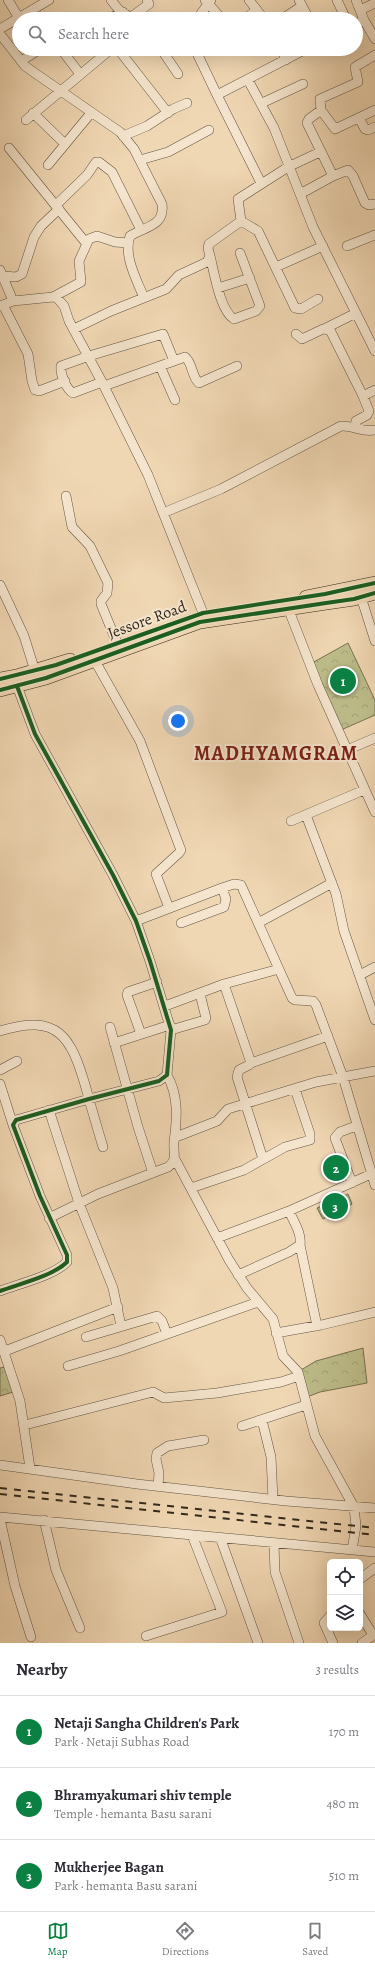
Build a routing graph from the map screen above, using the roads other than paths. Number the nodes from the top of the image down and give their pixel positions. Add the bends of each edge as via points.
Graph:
1 (8, 0) edge
2 (49, 0) edge
3 (112, 0) edge
4 (147, 0) edge
5 (248, 0) edge
6 (337, 0) edge
7 (356, 0) edge
8 (208, 1) edge
9 (301, 3) edge
10 (375, 3) edge
11 (256, 10) joint
12 (360, 10) joint
13 (15, 12) edge
14 (29, 12) edge
15 (123, 12) edge
16 (140, 12) edge
17 (201, 12) edge
18 (217, 12) edge
19 (254, 12) edge
20 (290, 12) edge
21 (306, 12) edge
22 (343, 12) edge
23 (12, 22) edge
24 (366, 24) edge
25 (0, 29) edge
26 (0, 34) edge
27 (375, 39) edge
28 (12, 49) edge
29 (375, 55) edge
30 (18, 56) edge
31 (30, 56) edge
32 (66, 56) edge
33 (102, 56) edge
34 (123, 56) edge
35 (168, 56) edge
36 (198, 56) edge
37 (284, 56) edge
38 (293, 56) edge
39 (286, 60) junction
40 (22, 61) junction
41 (80, 74) junction
42 (178, 74) dead end
43 (248, 80) junction
44 (303, 84) dead end
45 (59, 91) junction
46 (217, 95) junction
47 (187, 103) dead end
48 (262, 103) junction
49 (321, 110) junction
50 (375, 110) edge
51 (34, 113) junction
52 (91, 113) junction
53 (168, 113) junction
54 (359, 118) junction
55 (26, 120) dead end
56 (375, 126) edge
57 (209, 130) dead end
58 (123, 136) junction
59 (65, 144) junction
60 (9, 148) dead end
61 (320, 152) junction
62 (140, 160) junction
63 (48, 165) dead end
64 (288, 167) junction
65 (333, 176) junction
66 (261, 183) junction
67 (300, 194) junction
68 (375, 204) edge
69 (57, 207) junction
70 (240, 221) junction
71 (141, 230) junction
72 (375, 235) edge
73 (86, 243) junction
74 (128, 243) junction
75 (323, 246) junction
76 (347, 246) dead end
77 (240, 253) dead end
78 (210, 256) junction
79 (276, 267) junction
80 (2, 273) edge
81 (250, 278) junction
82 (218, 288) junction
83 (53, 297) junction
84 (144, 298) junction
85 (318, 299) dead end
86 (12, 300) junction
87 (2, 305) edge
88 (356, 313) junction
89 (326, 328) junction
90 (74, 329) junction
91 (296, 334) dead end
92 (373, 341) edge
93 (375, 351) edge
94 (88, 356) junction
95 (174, 361) junction
96 (160, 366) junction
97 (237, 366) dead end
98 (65, 381) junction
99 (103, 384) junction
100 (375, 390) edge
101 (363, 396) junction
102 (175, 400) dead end
103 (355, 427) junction
104 (375, 430) edge
105 (66, 496) dead end
106 (163, 513) junction
107 (375, 583) edge
108 (0, 585) edge
109 (375, 593) edge
110 (361, 597) junction
111 (288, 608) junction
112 (203, 613) junction
113 (375, 641) edge
114 (117, 643) junction
115 (95, 661) junction
116 (35, 671) junction
117 (0, 679) edge
118 (17, 686) junction
119 (0, 690) edge
120 (375, 738) edge
121 (347, 750) junction
122 (364, 790) junction
123 (375, 812) edge
124 (306, 815) junction
125 (291, 821) dead end
126 (332, 883) junction
127 (222, 888) junction
128 (169, 908) junction
129 (136, 921) junction
130 (181, 922) dead end
131 (258, 923) junction
132 (375, 967) edge
133 (279, 969) junction
134 (360, 975) junction
135 (157, 982) junction
136 (224, 984) junction
137 (200, 994) junction
138 (372, 1000) edge
139 (165, 1006) junction
140 (375, 1020) edge
141 (110, 1027) dead end
142 (170, 1028) junction
143 (0, 1030) edge
144 (141, 1034) junction
145 (328, 1036) junction
146 (114, 1043) junction
147 (18, 1061) dead end
148 (251, 1063) junction
149 (0, 1070) edge
150 (375, 1071) edge
151 (167, 1075) junction
152 (338, 1078) junction
153 (0, 1085) edge
154 (295, 1089) junction
155 (129, 1090) junction
156 (89, 1099) junction
157 (245, 1104) junction
158 (49, 1110) junction
159 (14, 1125) junction
160 (356, 1126) junction
161 (176, 1137) junction
162 (103, 1147) dead end
163 (176, 1159) junction
164 (264, 1159) junction
165 (372, 1172) edge
166 (154, 1173) junction
167 (352, 1183) junction
168 (375, 1185) edge
169 (191, 1188) junction
170 (79, 1203) junction
171 (289, 1211) junction
172 (49, 1218) junction
173 (217, 1238) junction
174 (300, 1245) junction
175 (238, 1274) junction
176 (0, 1291) edge
177 (258, 1302) junction
178 (118, 1307) junction
179 (375, 1312) edge
180 (121, 1326) junction
181 (317, 1326) junction
182 (276, 1333) junction
183 (167, 1334) junction
184 (86, 1337) dead end
185 (2, 1347) edge
186 (68, 1366) dead end
187 (299, 1376) junction
188 (306, 1405) junction
189 (262, 1420) junction
190 (25, 1425) junction
191 (242, 1426) dead end
192 (204, 1440) dead end
193 (0, 1465) edge
194 (30, 1468) junction
195 (158, 1486) junction
196 (273, 1499) junction
197 (354, 1507) junction
198 (375, 1508) edge
199 (0, 1518) edge
200 (44, 1520) junction
201 (192, 1535) junction
202 (220, 1538) junction
203 (274, 1544) junction
204 (352, 1550) junction
205 (373, 1554) edge
206 (375, 1568) edge
207 (363, 1577) edge
208 (363, 1618) edge
209 (327, 1620) edge
210 (80, 1628) dead end
211 (327, 1630) edge
212 (328, 1631) edge
213 (374, 1635) edge
214 (146, 1636) dead end
215 (31, 1637) dead end
216 (258, 1643) edge
217 (299, 1643) edge
218 (333, 1643) edge
219 (362, 1643) edge

1 - 13 street
2 - 14 street
3 - 15 street
4 - 16 street via 149,4
5 - 11 street
6 - 22 street
7 - 12 street
8 - 17 street
8 - 18 street
9 - 20 street
9 - 21 street
10 - 12 street
11 - 19 street
23 - 25 street
24 - 27 street
26 - 28 street
29 - 49 street via 355,67 358,82 320,99
30 - 40 street
31 - 40 street
32 - 41 street
33 - 41 street
34 - 53 street
35 - 42 street
36 - 46 street
37 - 39 street
38 - 39 street
39 - 43 street
40 - 45 street
41 - 45 street
43 - 46 street
43 - 48 street
44 - 48 street
45 - 51 street
45 - 52 street
46 - 66 street
47 - 53 street
48 - 64 street
49 - 54 street via 335,129
49 - 61 street via 309,119 307,124
50 - 54 street
51 - 55 street
51 - 59 street
52 - 58 street
52 - 59 street
53 - 58 street via 147,126
54 - 56 street via 364,129 368,130
57 - 62 street via 168,152
58 - 62 street
59 - 63 street
60 - 69 street
61 - 64 street
61 - 65 street
62 - 71 street via 163,211 157,222
64 - 66 street
64 - 67 street
65 - 67 street
65 - 68 street via 348,170 365,202 369,205
66 - 70 street via 238,199
67 - 75 street via 312,227
69 - 71 street via 96,162 99,162 112,172
69 - 73 street
69 - 80 street via 37,231 22,274 16,277
70 - 78 street via 209,244
70 - 79 street via 258,231
71 - 74 street via 130,236
72 - 76 street
73 - 74 street via 98,236
73 - 83 street via 79,261 81,282
74 - 84 street via 131,264
75 - 79 street
75 - 88 street
77 - 81 street
78 - 82 street
78 - 84 street via 207,262 179,275 166,289
79 - 85 street via 295,308 301,309
80 - 86 street
81 - 82 street
81 - 82 street via 260,306 256,311 238,318 234,319 228,314
83 - 86 street
83 - 90 street via 64,306
84 - 90 street
86 - 87 street
87 - 98 street via 28,354 35,390 39,391
88 - 89 street
88 - 92 street
89 - 91 street via 304,339 298,338
89 - 101 street via 330,330
90 - 94 street
92 - 93 street
94 - 95 street via 163,334
94 - 98 street via 61,366
94 - 99 street
95 - 96 street
95 - 97 street via 187,358 198,383
96 - 99 street
96 - 102 street
98 - 99 street via 73,393
99 - 106 street via 148,475
100 - 101 street
101 - 103 street via 369,411 356,421
103 - 104 street via 364,431
103 - 106 street via 341,426 328,431 221,489
105 - 114 street via 72,527 90,546 108,583 107,593 101,604
106 - 112 street
107 - 112 highway, Jessore Road via 325,594
108 - 116 street via 24,636
109 - 110 highway
110 - 111 highway
110 - 113 street
111 - 115 highway via 200,622
111 - 121 street
112 - 114 highway, Jessore Road
114 - 116 highway, Jessore Road
115 - 118 highway
115 - 128 street via 140,741 181,850 156,874
116 - 117 highway, Jessore Road
118 - 119 highway
118 - 129 street via 35,734
120 - 121 street
121 - 122 street
122 - 123 street
122 - 124 street
124 - 125 street
124 - 126 street
126 - 131 street
126 - 134 street via 344,932
127 - 128 street
127 - 130 street via 226,899 224,907
127 - 131 street via 234,884 241,885
128 - 129 street
129 - 135 street
131 - 133 street
132 - 134 street
133 - 136 street
133 - 145 street via 292,998 313,1001 316,1005
134 - 138 street
135 - 139 street
135 - 144 street via 128,992 127,995
136 - 137 street
136 - 148 street
137 - 139 street
137 - 142 street via 205,1020
138 - 140 street
139 - 142 street
141 - 146 street
142 - 144 street
142 - 151 street
143 - 156 street via 32,1024 42,1025 60,1034 77,1058
144 - 146 street
145 - 148 street
145 - 152 street
146 - 155 street
147 - 149 street
148 - 157 street via 237,1073
150 - 152 street
151 - 155 street via 159,1081
151 - 161 street via 176,1100
152 - 154 street
152 - 160 street
153 - 159 street
154 - 157 street
154 - 164 street via 310,1140 285,1148
155 - 156 street
155 - 166 street via 138,1127
156 - 158 street
156 - 162 street
157 - 161 street via 228,1109 217,1121
157 - 164 street
158 - 159 street via 16,1120
158 - 170 street
159 - 172 street
160 - 165 street
160 - 167 street via 340,1132 335,1138
161 - 163 street
163 - 166 street via 168,1167
163 - 169 street
164 - 169 street via 244,1170
165 - 167 street
165 - 168 street
166 - 170 street
167 - 171 street
169 - 173 street
170 - 172 street
170 - 178 street
171 - 173 street
171 - 174 street via 301,1240
172 - 176 street via 67,1255 67,1262 47,1274
173 - 175 street
174 - 175 street
174 - 181 street
175 - 177 street
177 - 182 street via 273,1319
177 - 183 street
178 - 180 street
178 - 185 street
179 - 181 street
180 - 183 street via 157,1316
180 - 184 street
181 - 182 street
182 - 187 street via 283,1356
183 - 186 street
185 - 190 street
187 - 188 street
187 - 190 street via 280,1382 217,1393 164,1398 153,1392
188 - 189 street
188 - 197 street via 319,1445
189 - 191 street
189 - 196 street via 270,1457
190 - 194 street
192 - 195 street via 168,1446 157,1453 160,1473
193 - 194 street
194 - 195 street
195 - 196 street
196 - 197 street
197 - 198 street
197 - 204 street via 356,1526
199 - 200 street
199 - 215 street via 15,1586
200 - 201 street
200 - 210 street via 56,1570
201 - 202 street
201 - 214 street via 222,1612
202 - 203 street
202 - 216 street
203 - 204 street
203 - 217 street via 275,1572
204 - 205 street
206 - 207 street
208 - 213 street
209 - 211 street via 324,1623
212 - 218 street
213 - 219 street

